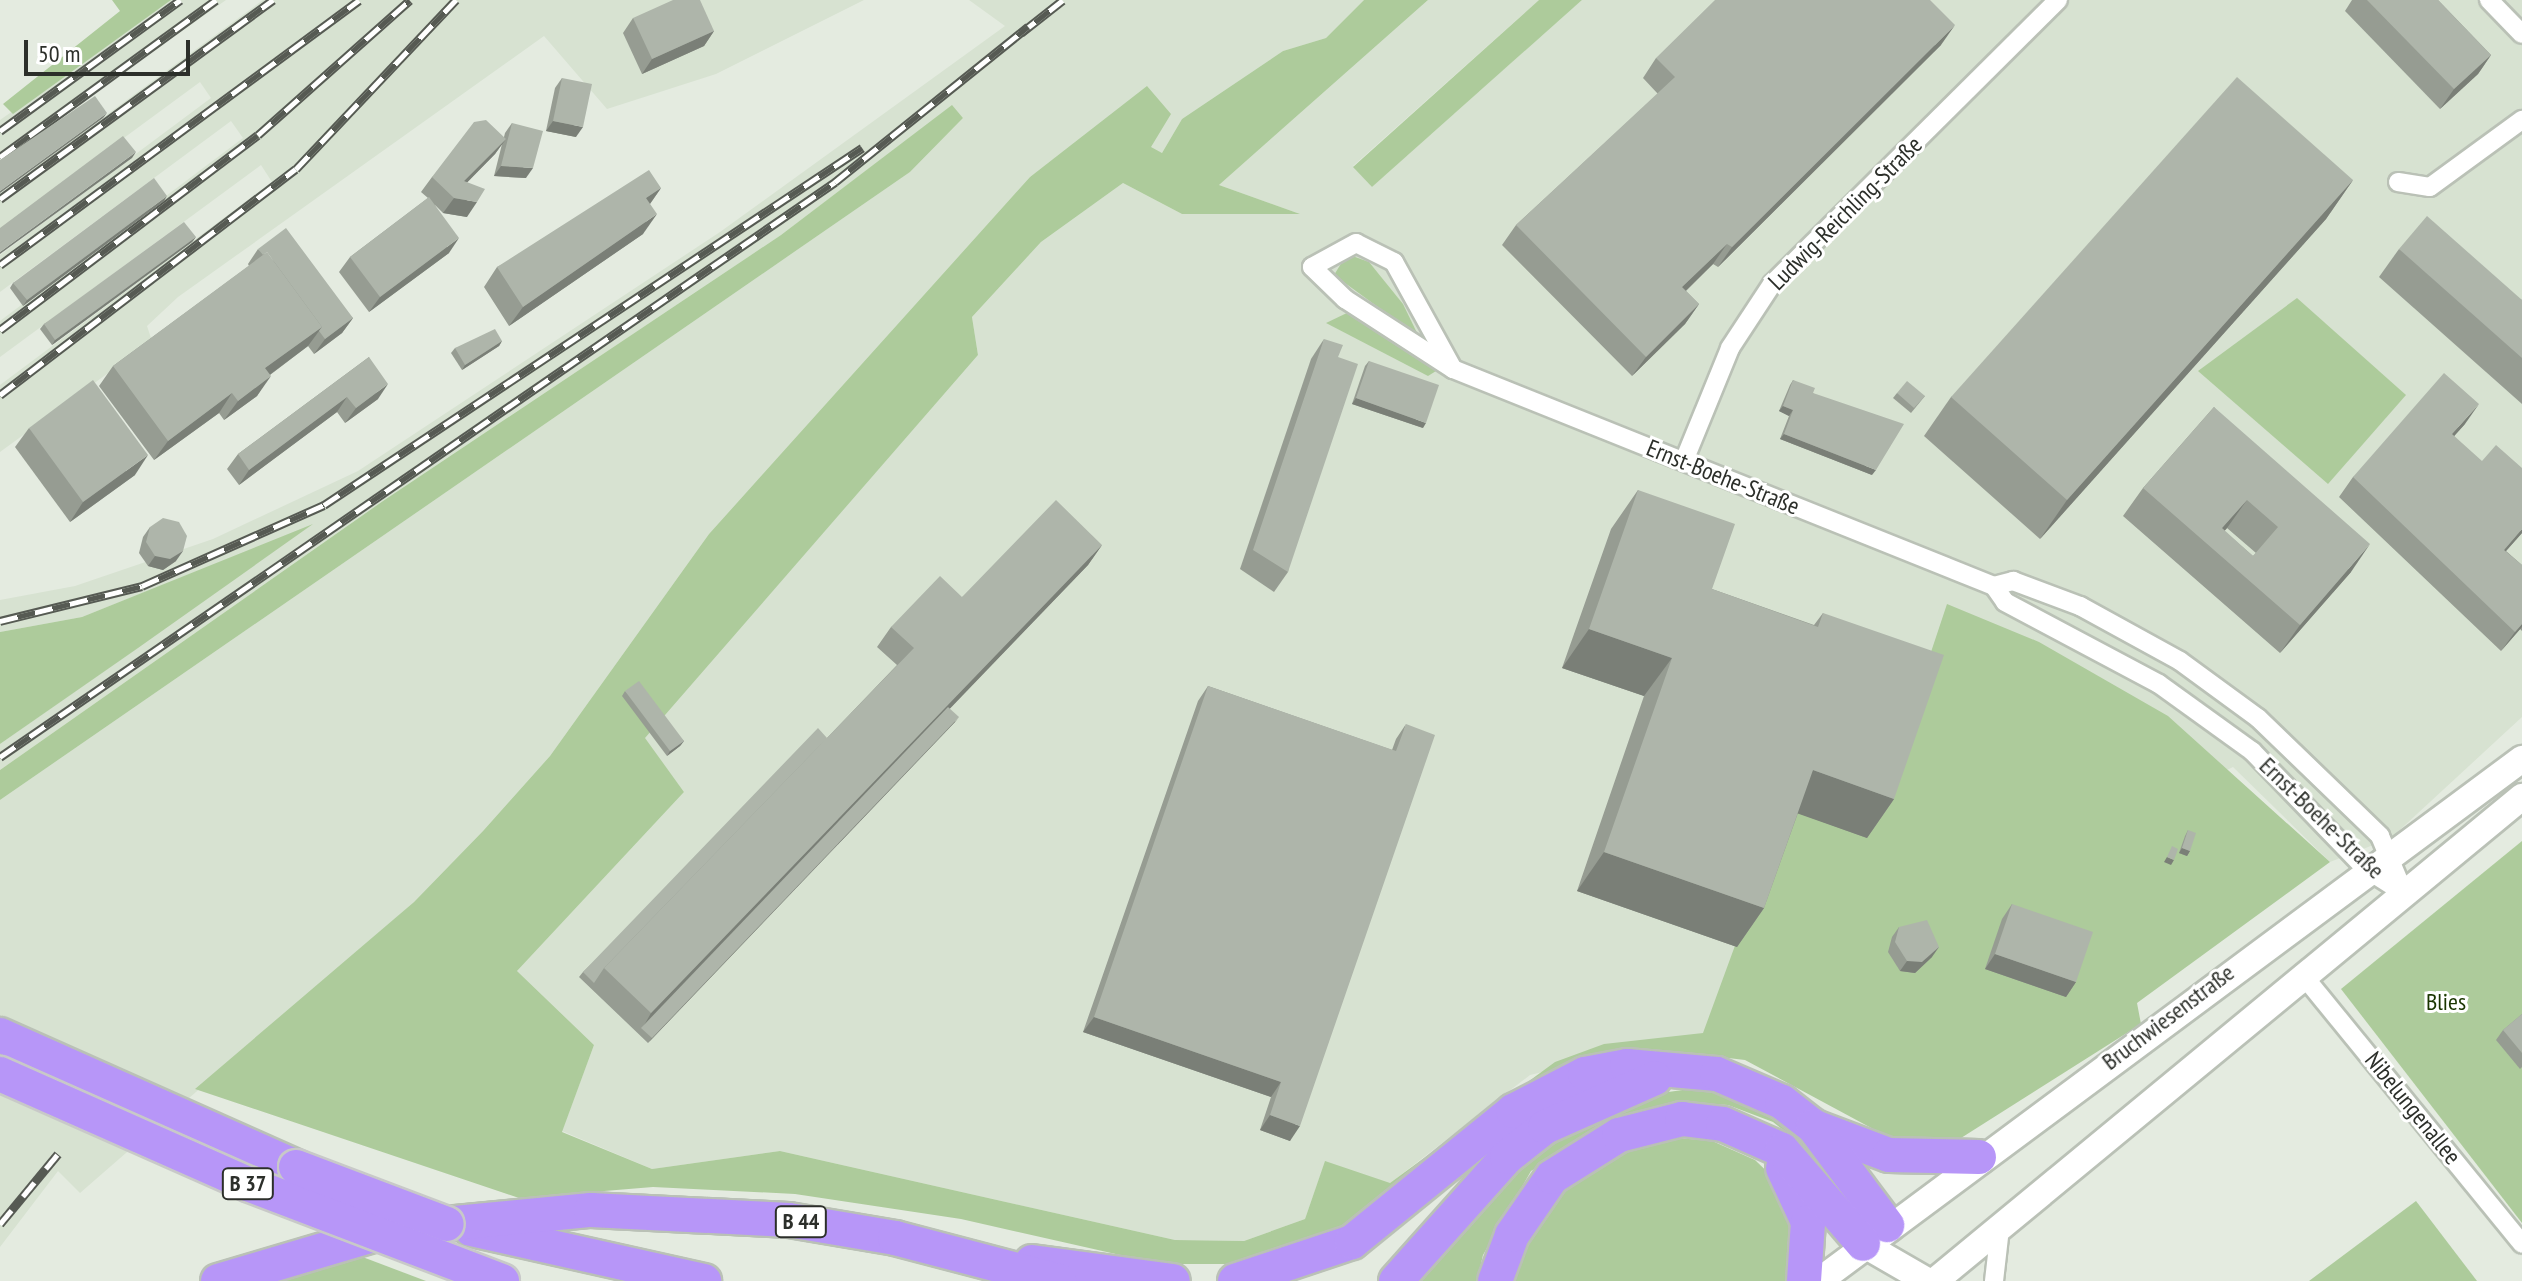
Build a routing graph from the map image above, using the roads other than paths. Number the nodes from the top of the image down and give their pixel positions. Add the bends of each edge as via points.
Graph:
1 (2058, 0) edge
2 (2489, 0) edge
3 (2522, 34) edge
4 (2522, 120) edge
5 (2398, 182) dead end
6 (1453, 369) junction
7 (1684, 461) junction
8 (1994, 586) junction
9 (2522, 759) edge
10 (2522, 797) edge
11 (2391, 852) junction
12 (2366, 869) junction
13 (2404, 893) junction
14 (2302, 974) junction
15 (0, 1035) edge
16 (1682, 1070) junction
17 (0, 1074) edge
18 (1979, 1157) junction
19 (1822, 1161) junction
20 (2000, 1228) junction
21 (1875, 1234) junction
22 (2522, 1244) edge
23 (972, 1258) junction
24 (622, 1273) edge
25 (1495, 1280) edge
26 (218, 1281) edge
27 (502, 1281) edge
28 (704, 1281) edge
29 (1059, 1281) edge
30 (1173, 1281) edge
31 (1235, 1281) edge
32 (1396, 1281) edge
33 (1804, 1281) edge
34 (1819, 1281) edge
35 (1892, 1281) edge
36 (1929, 1281) edge
37 (1994, 1281) edge

1 - 7 street, Ludwig-Reichling-Straße via 1772,284 1730,348
2 - 3 street
4 - 5 street via 2430,187
6 - 6 street, Ernst-Boehe-Straße via 1394,262 1356,243 1312,267 1345,299
6 - 7 street, Ernst-Boehe-Straße
7 - 8 street, Ernst-Boehe-Straße
8 - 11 street, Ernst-Boehe-Straße via 2013,581 2080,606 2180,661 2271,728
8 - 12 street, Ernst-Boehe-Straße via 2005,602 2159,684 2252,751
9 - 11 main road, Bruchwiesenstraße
10 - 13 main road, Bruchwiesenstraße
11 - 12 main road, Bruchwiesenstraße
11 - 13 street, Ernst-Boehe-Straße
12 - 13 street, Ernst-Boehe-Straße
12 - 18 main road, Bruchwiesenstraße
13 - 14 main road, Bruchwiesenstraße
14 - 20 main road, Bruchwiesenstraße
14 - 22 street, Nibelungenallee
15 - 24 highway, B 37, bridge via 296,1167 447,1224
16 - 19 highway via 1750,1085
16 - 31 highway via 1627,1066 1562,1084 1490,1126 1352,1242
16 - 32 highway via 1588,1102 1545,1127 1507,1157
17 - 27 highway, B 37, bridge via 248,1184
18 - 19 highway
18 - 21 main road, Bruchwiesenstraße
19 - 21 highway
19 - 25 highway via 1764,1139 1682,1119 1592,1147 1530,1204
19 - 33 highway
20 - 36 main road, Bruchwiesenstraße
20 - 37 street
21 - 34 main road, Bruchwiesenstraße
21 - 35 main road
21 - 36 main road
23 - 26 highway, B 44 via 789,1220 591,1210 393,1229
23 - 29 highway, B 44
23 - 30 highway
24 - 28 highway

